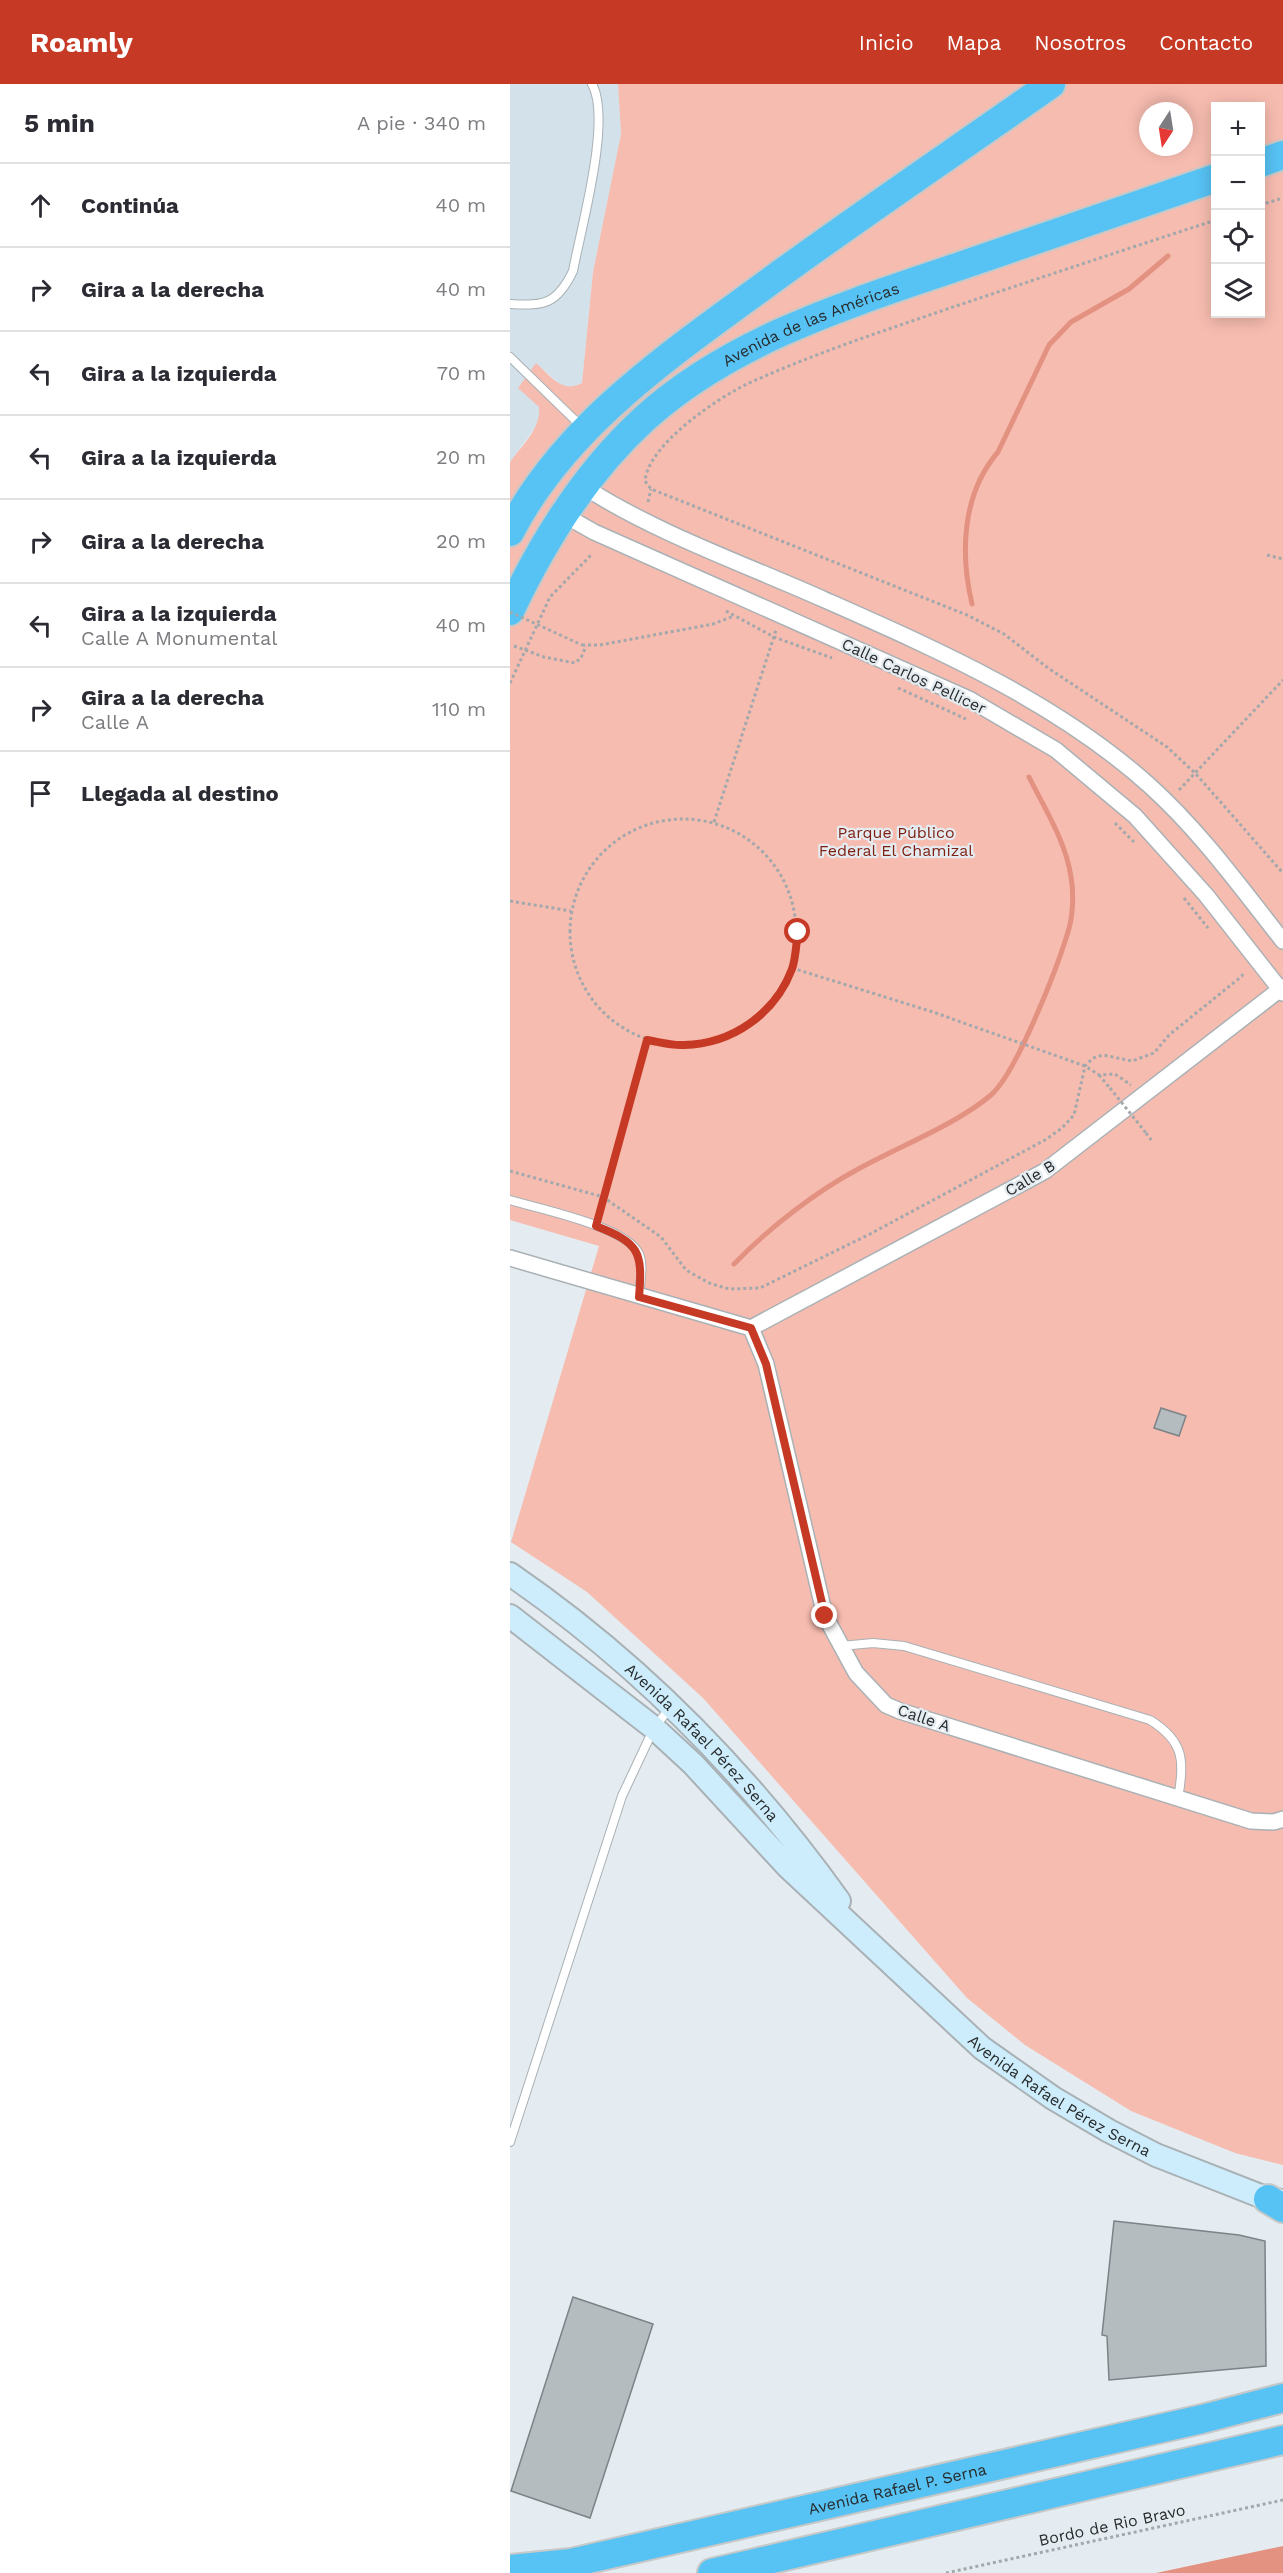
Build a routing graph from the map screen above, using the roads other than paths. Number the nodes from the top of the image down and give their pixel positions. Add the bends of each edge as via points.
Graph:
1 (591, 84) edge
2 (1051, 84) edge
3 (1283, 155) edge
4 (1265, 161) edge
5 (1211, 179) edge
6 (510, 304) edge
7 (510, 357) edge
8 (586, 430) junction
9 (583, 486) junction
10 (564, 515) junction
11 (510, 532) edge
12 (510, 611) edge
13 (1283, 941) edge
14 (1282, 989) edge
15 (510, 1200) edge
16 (510, 1258) edge
17 (639, 1297) junction
18 (751, 1328) junction
19 (510, 1574) edge
20 (510, 1616) edge
21 (841, 1647) junction
22 (672, 1705) junction
23 (654, 1728) junction
24 (1178, 1798) junction
25 (1283, 1819) edge
26 (866, 1938) junction
27 (510, 2142) edge
28 (1279, 2203) edge
29 (1283, 2398) edge
30 (1283, 2440) edge
31 (510, 2569) edge
32 (712, 2573) edge

1 - 6 lane via 597,94 600,128 573,271 563,291 549,302
2 - 8 highway via 672,354
3 - 4 highway
5 - 9 highway, Avenida de las Américas via 912,282 796,326 746,350 692,381 643,420
7 - 8 lane
8 - 11 highway via 560,457
9 - 10 highway, Avenida de las Américas
9 - 13 street, Calle Carlos Pellicer via 634,516 979,672 1067,722 1150,786 1210,849
10 - 12 highway, Avenida de las Américas
10 - 14 street, Calle Carlos Pellicer via 969,699 1056,750 1135,816
14 - 18 street, Calle B via 1045,1171
15 - 17 lane via 622,1237 639,1255
16 - 17 street
17 - 18 street
18 - 21 street, Calle A via 766,1364 825,1616
19 - 22 main road, Avenida Rafael Pérez Serna via 568,1614
20 - 23 main road, Avenida Rafael Pérez Serna
21 - 24 street, Calle A via 869,1690 886,1705
21 - 24 lane via 873,1643 904,1646 1150,1720 1168,1731 1179,1747 1183,1773
22 - 23 lane
22 - 26 main road, Avenida Rafael Pérez Serna via 724,1758 808,1857
23 - 26 main road, Avenida Rafael Pérez Serna via 693,1764 788,1867
23 - 27 lane via 622,1796
24 - 25 street, Calle A via 1251,1821
26 - 28 main road, Avenida Rafael Pérez Serna via 982,2048 1053,2098 1156,2155
29 - 31 highway, Avenida Rafael P. Serna via 571,2563
30 - 32 highway

